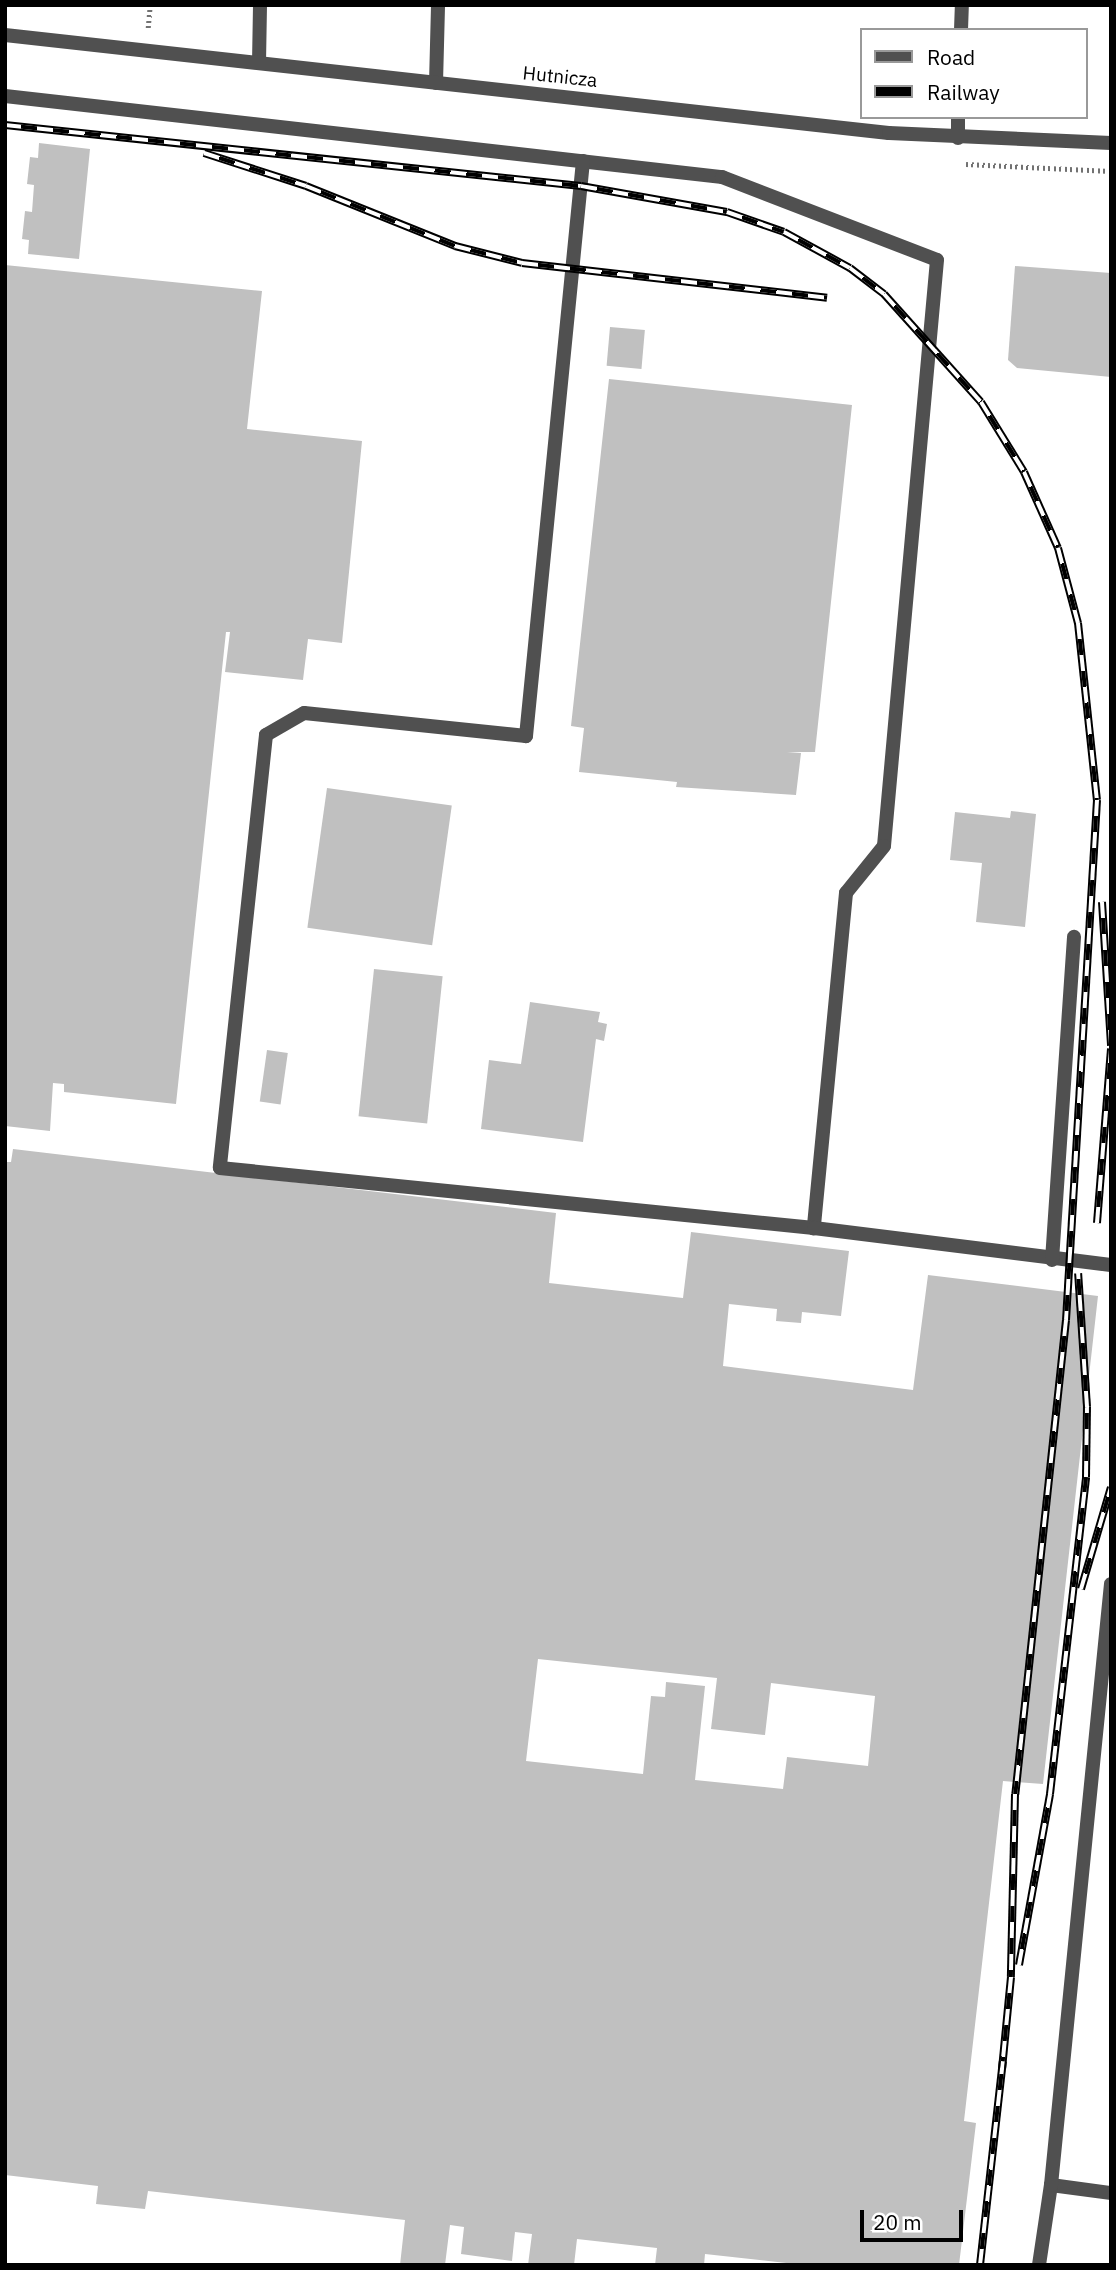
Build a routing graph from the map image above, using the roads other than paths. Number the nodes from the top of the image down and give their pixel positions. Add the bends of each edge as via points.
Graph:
1 (260, 5) edge
2 (439, 5) edge
3 (962, 5) edge
4 (961, 28) edge
5 (5, 35) edge
6 (259, 63) junction
7 (436, 83) junction
8 (5, 96) edge
9 (958, 119) edge
10 (958, 138) junction
11 (1111, 143) edge
12 (583, 161) junction
13 (1074, 937) dead end
14 (814, 1228) junction
15 (1052, 1260) junction
16 (1111, 1265) edge
17 (1111, 1584) edge
18 (1051, 2185) junction
19 (1111, 2193) edge
20 (1039, 2265) edge

1 - 6 street
2 - 7 street
3 - 4 street
5 - 6 street, Hutnicza
6 - 7 street, Hutnicza
7 - 10 street, Hutnicza
8 - 12 street
9 - 10 street
10 - 11 street, Hutnicza
12 - 14 street via 722,177 937,260 884,846 846,893
12 - 14 street via 527,736 304,713 266,735 219,1168
13 - 15 street
14 - 15 street
15 - 16 street
17 - 18 street
18 - 19 street
18 - 20 street

